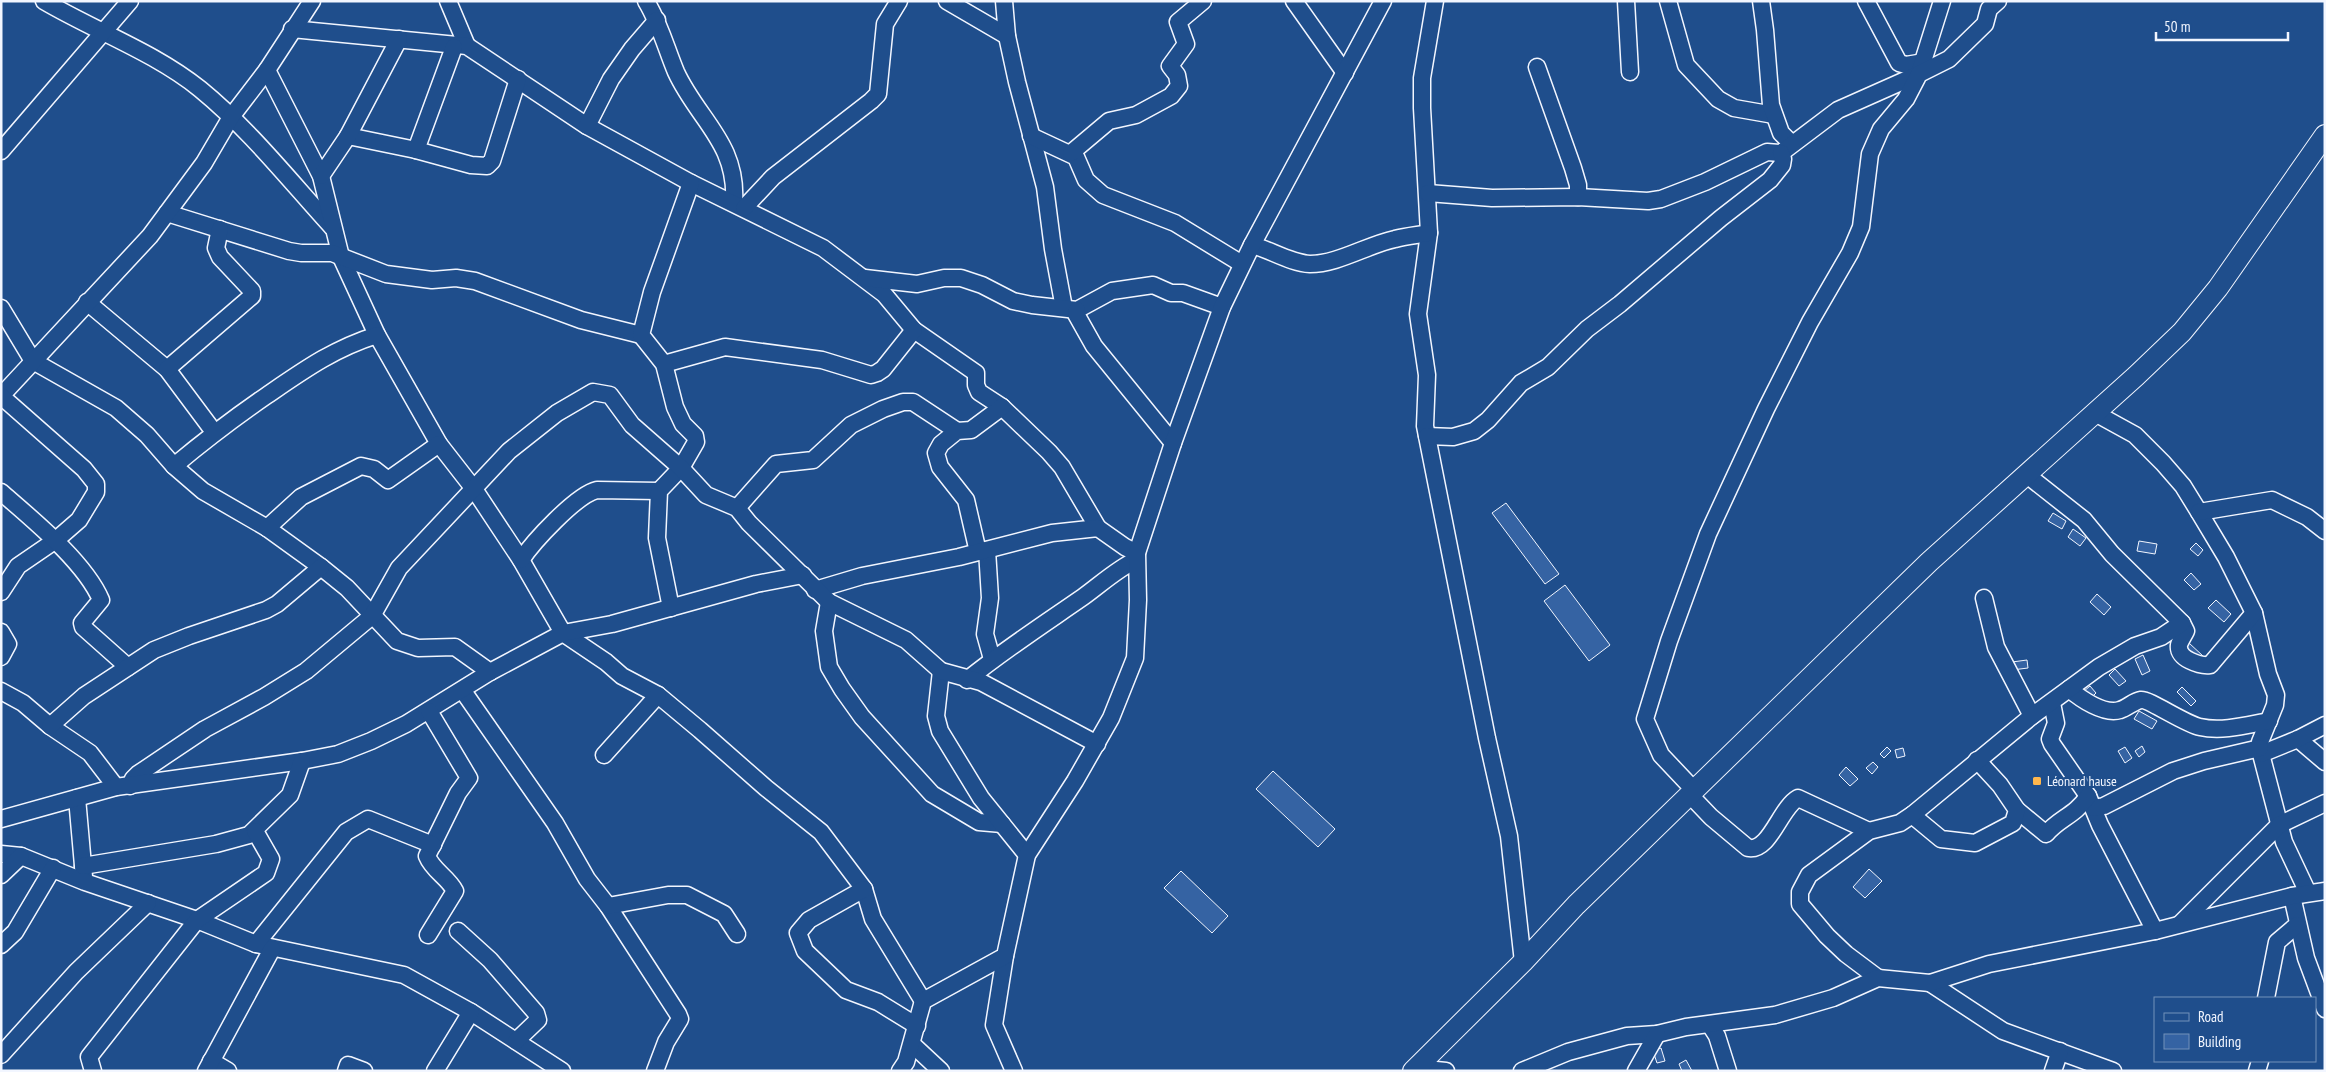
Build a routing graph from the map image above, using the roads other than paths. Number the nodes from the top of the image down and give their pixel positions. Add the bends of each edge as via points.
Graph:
1 (44, 1) edge
2 (130, 1) edge
3 (312, 1) edge
4 (448, 1) edge
5 (646, 1) edge
6 (899, 1) edge
7 (946, 1) edge
8 (1004, 1) edge
9 (1203, 1) edge
10 (1294, 1) edge
11 (1383, 1) edge
12 (1435, 1) edge
13 (1626, 1) edge
14 (1668, 1) edge
15 (1761, 1) edge
16 (1866, 1) edge
17 (1942, 1) edge
18 (1998, 1) edge
19 (658, 20) junction
20 (292, 29) junction
21 (103, 32) junction
22 (1007, 36) junction
23 (399, 39) junction
24 (460, 46) junction
25 (1537, 67) dead end
26 (1921, 68) junction
27 (267, 70) junction
28 (1630, 72) dead end
29 (1345, 73) junction
30 (518, 79) junction
31 (1774, 115) junction
32 (231, 117) junction
33 (587, 126) junction
34 (2325, 135) edge
35 (348, 136) junction
36 (1031, 136) junction
37 (1786, 148) junction
38 (416, 150) junction
39 (1, 151) edge
40 (1071, 153) junction
41 (321, 176) junction
42 (691, 183) junction
43 (1428, 193) junction
44 (1578, 198) junction
45 (739, 205) junction
46 (167, 213) junction
47 (220, 229) junction
48 (334, 230) junction
49 (1429, 233) junction
50 (1252, 245) junction
51 (341, 257) junction
52 (1242, 264) junction
53 (861, 278) junction
54 (87, 302) junction
55 (1222, 307) junction
56 (1, 308) edge
57 (1071, 309) junction
58 (914, 330) junction
59 (377, 335) junction
60 (641, 335) junction
61 (33, 361) junction
62 (664, 364) junction
63 (167, 369) junction
64 (1, 396) edge
65 (1002, 406) junction
66 (2095, 413) junction
67 (957, 431) junction
68 (214, 432) junction
69 (1427, 436) junction
70 (1173, 443) junction
71 (439, 444) junction
72 (174, 466) junction
73 (681, 468) junction
74 (2026, 476) junction
75 (474, 489) junction
76 (659, 491) junction
77 (1, 492) edge
78 (738, 508) junction
79 (2199, 512) junction
80 (267, 528) junction
81 (1098, 528) junction
82 (2325, 531) edge
83 (56, 540) junction
84 (983, 551) junction
85 (1137, 556) junction
86 (521, 560) junction
87 (321, 567) junction
88 (803, 575) junction
89 (815, 590) junction
90 (1, 592) edge
91 (1984, 598) dead end
92 (829, 602) junction
93 (671, 608) junction
94 (2254, 613) junction
95 (372, 616) junction
96 (2182, 624) junction
97 (1, 632) edge
98 (563, 633) junction
99 (1, 657) edge
100 (992, 659) junction
101 (128, 668) junction
102 (941, 671) junction
103 (490, 672) junction
104 (967, 680) junction
105 (2069, 689) junction
106 (1, 691) edge
107 (462, 691) junction
108 (658, 695) junction
109 (2052, 703) junction
110 (429, 711) junction
111 (2032, 716) junction
112 (2268, 721) junction
113 (2325, 725) edge
114 (50, 726) junction
115 (2298, 739) junction
116 (1096, 744) junction
117 (2260, 751) junction
118 (604, 756) dead end
119 (1977, 760) junction
120 (302, 761) junction
121 (2325, 762) edge
122 (123, 786) junction
123 (1692, 793) junction
124 (77, 798) junction
125 (2091, 802) junction
126 (2325, 803) edge
127 (2017, 810) junction
128 (1912, 815) junction
129 (1, 819) edge
130 (1002, 824) junction
131 (2279, 825) junction
132 (1870, 831) junction
133 (255, 832) junction
134 (433, 845) junction
135 (1, 854) edge
136 (1027, 855) junction
137 (21, 856) junction
138 (53, 868) junction
139 (84, 874) junction
140 (1, 875) edge
141 (864, 889) junction
142 (2325, 892) edge
143 (2308, 893) junction
144 (2292, 896) junction
145 (148, 904) junction
146 (608, 906) junction
147 (197, 920) junction
148 (2178, 925) junction
149 (2297, 926) junction
150 (458, 931) dead end
151 (2154, 931) junction
152 (737, 934) dead end
153 (428, 935) dead end
154 (256, 944) junction
155 (1, 945) edge
156 (272, 949) junction
157 (1005, 956) junction
158 (1523, 962) junction
159 (2319, 975) edge
160 (1878, 978) junction
161 (1930, 983) junction
162 (2266, 997) edge
163 (923, 1001) junction
164 (2325, 1009) edge
165 (471, 1012) junction
166 (1710, 1025) junction
167 (917, 1026) junction
168 (1657, 1034) junction
169 (516, 1041) junction
170 (912, 1044) junction
171 (2060, 1051) junction
172 (1, 1055) edge
173 (208, 1066) edge
174 (1415, 1069) edge
175 (1530, 1070) edge
176 (93, 1071) edge
177 (228, 1071) edge
178 (346, 1071) edge
179 (364, 1071) edge
180 (435, 1071) edge
181 (562, 1071) edge
182 (655, 1071) edge
183 (900, 1071) edge
184 (941, 1071) edge
185 (1014, 1071) edge
186 (1446, 1071) edge
187 (1636, 1071) edge
188 (1728, 1071) edge
189 (2054, 1071) edge
190 (2113, 1071) edge

1 - 21 street
2 - 21 street
3 - 20 street
4 - 24 street
5 - 19 street
6 - 45 street via 885,24 878,94
7 - 22 street
8 - 22 street
9 - 40 street via 1178,22 1186,44 1170,66 1177,75 1179,86 1171,96 1136,114 1110,121
10 - 29 street
11 - 29 street
12 - 43 street via 1422,78
13 - 28 street
14 - 31 street via 1686,65 1713,94 1734,108
15 - 31 street via 1770,105
16 - 26 street via 1899,63
17 - 26 street
18 - 26 street via 1989,9 1985,24 1948,59
19 - 33 street via 610,79
19 - 45 street via 677,73 724,148
20 - 23 street
20 - 27 street
21 - 32 street via 199,88
21 - 39 street
22 - 36 street
23 - 24 street
23 - 35 street
24 - 30 street
24 - 38 street
25 - 44 street via 1573,168
26 - 37 street via 1838,110
26 - 123 street via 1906,99 1875,140 1870,154 1860,227 1850,253 1810,322 1766,409 1708,534 1648,704 1645,719 1660,755
27 - 32 street
27 - 41 street
29 - 50 street
30 - 33 street
30 - 38 street via 492,160 487,166 471,165
31 - 37 street
32 - 46 street via 204,163
32 - 48 street
33 - 42 street
34 - 66 street via 2218,288 2182,332
35 - 38 street
35 - 41 street
36 - 40 street
36 - 57 street via 1045,187 1053,249
37 - 44 street via 1767,152 1661,199
37 - 69 street via 1782,165 1770,180 1587,329 1548,368 1521,383 1474,432 1453,437
40 - 52 street via 1086,180 1103,195 1174,223
41 - 48 street
42 - 45 street
42 - 60 street via 652,292
43 - 44 street via 1492,198
43 - 49 street
45 - 53 street via 823,248
46 - 47 street
46 - 54 street via 150,236
47 - 51 street via 289,251 332,253
47 - 63 street via 216,248 252,290 252,296
48 - 51 street
49 - 50 street via 1396,238 1310,264
49 - 69 street via 1418,314 1427,375
50 - 52 street
51 - 59 street
51 - 60 street via 386,274 476,281 581,320
52 - 55 street
53 - 57 street via 917,284 962,278 1013,301
53 - 58 street via 884,294
54 - 61 street
54 - 63 street
55 - 57 street via 1153,285 1112,291
55 - 70 street
56 - 61 street
57 - 70 street via 1094,346
58 - 62 street via 883,369 871,375 822,360 725,347
58 - 65 street via 976,373 979,392
59 - 68 street via 327,355
59 - 71 street
60 - 62 street
61 - 64 street
61 - 72 street via 116,408
62 - 73 street via 675,407 683,424 696,436 696,442
63 - 68 street
64 - 83 street via 84,469 96,484 96,492 79,520
65 - 67 street via 971,430
65 - 81 street via 1062,467
66 - 74 street
66 - 79 street via 2148,446 2183,486
67 - 78 street via 912,402 883,409 852,425 813,460 776,464
67 - 84 street via 941,444 936,454 944,474 966,500
68 - 72 street
69 - 158 street via 1487,738 1510,836
70 - 85 street
71 - 75 street
71 - 80 street via 388,480 374,469 361,466 335,478 301,497
72 - 80 street via 203,491
73 - 75 street via 632,425 610,395 593,392 557,413 509,451
73 - 76 street
73 - 78 street via 706,496
74 - 96 street via 2084,520 2112,554
74 - 123 street via 1929,562
75 - 86 street
75 - 95 street via 399,568
76 - 86 street via 588,492
76 - 93 street via 657,538
77 - 83 street
78 - 88 street via 749,523
79 - 82 street via 2272,500
79 - 94 street
80 - 87 street
81 - 84 street via 1052,533
81 - 85 street
83 - 90 street via 18,566
83 - 101 street via 96,588 100,600 84,618 83,626
84 - 89 street via 862,576
84 - 100 street via 990,591 985,634
85 - 100 street
85 - 116 street via 1135,658 1124,689
86 - 98 street
87 - 95 street via 347,588
87 - 101 street via 266,610 154,650
88 - 89 street
88 - 93 street via 756,584
89 - 92 street
91 - 111 street via 1996,648
92 - 102 street via 906,640
92 - 130 street via 824,631 829,667 862,717 932,794 979,822
93 - 98 street
94 - 96 street via 2210,665 2194,663 2182,653 2179,646 2186,630
94 - 112 street via 2276,695
95 - 103 street via 398,641 418,648 455,647
95 - 122 street via 306,671 205,729
96 - 105 street via 2161,637 2135,646
97 - 99 street via 8,644
98 - 103 street
98 - 108 street via 622,676
100 - 104 street
101 - 114 street via 84,696
102 - 104 street
102 - 130 street via 936,716 940,731 981,798
103 - 107 street
104 - 116 street via 981,682
105 - 109 street
105 - 112 street via 2096,707 2119,711 2141,700 2148,702 2181,721 2201,728 2229,728
106 - 114 street via 28,706
107 - 110 street
107 - 146 street via 555,823 590,885
108 - 118 street
108 - 141 street via 821,832
109 - 111 street
109 - 125 street via 2056,723 2050,739
110 - 120 street via 338,754
110 - 134 street via 469,778 458,793
111 - 119 street
112 - 117 street
113 - 115 street
114 - 122 street via 90,753
115 - 117 street
115 - 121 street
116 - 136 street via 1076,781
117 - 125 street via 2204,761 2173,771 2104,806
117 - 131 street
119 - 127 street
119 - 128 street
120 - 122 street
120 - 133 street via 290,795
122 - 124 street
123 - 132 street via 1711,817 1748,848 1759,848 1798,798
123 - 158 street via 1576,905
124 - 129 street
124 - 139 street
125 - 127 street via 2046,834
125 - 151 street
126 - 131 street
127 - 128 street via 2013,823 1975,843 1941,839
128 - 132 street via 1900,823
130 - 136 street
131 - 143 street
131 - 148 street
132 - 160 street via 1809,875 1800,892 1800,904 1827,936
133 - 139 street
133 - 147 street via 271,860 270,866
134 - 153 street via 427,856 430,864 451,883 455,891
134 - 154 street via 368,819 346,832
135 - 137 street
136 - 157 street
137 - 138 street
137 - 140 street
138 - 139 street
138 - 155 street via 15,932
139 - 145 street
141 - 163 street via 873,919
141 - 167 street via 810,920 798,933 806,951 846,990 878,1002
142 - 143 street
143 - 144 street
144 - 148 street
144 - 149 street
145 - 147 street
145 - 172 street via 76,972
146 - 152 street via 687,895 724,914
146 - 182 street via 680,1020 666,1042
147 - 154 street
147 - 176 street via 90,1057
148 - 151 street
149 - 159 street
149 - 162 street via 2278,942
150 - 169 street via 490,960 536,1014 538,1020
151 - 161 street via 1989,964
154 - 156 street
156 - 165 street via 404,975
156 - 173 street
157 - 163 street
157 - 185 street via 994,1025
158 - 174 street
159 - 164 street
160 - 161 street
160 - 166 street via 1833,998 1775,1015
161 - 171 street via 2003,1031
163 - 167 street
165 - 169 street
165 - 180 street
166 - 168 street
166 - 188 street via 1717,1036
167 - 170 street
168 - 175 street via 1627,1036 1593,1044
168 - 187 street
169 - 181 street
170 - 183 street
170 - 184 street
171 - 189 street
171 - 190 street
173 - 177 street
174 - 186 street
178 - 179 street via 348,1066

